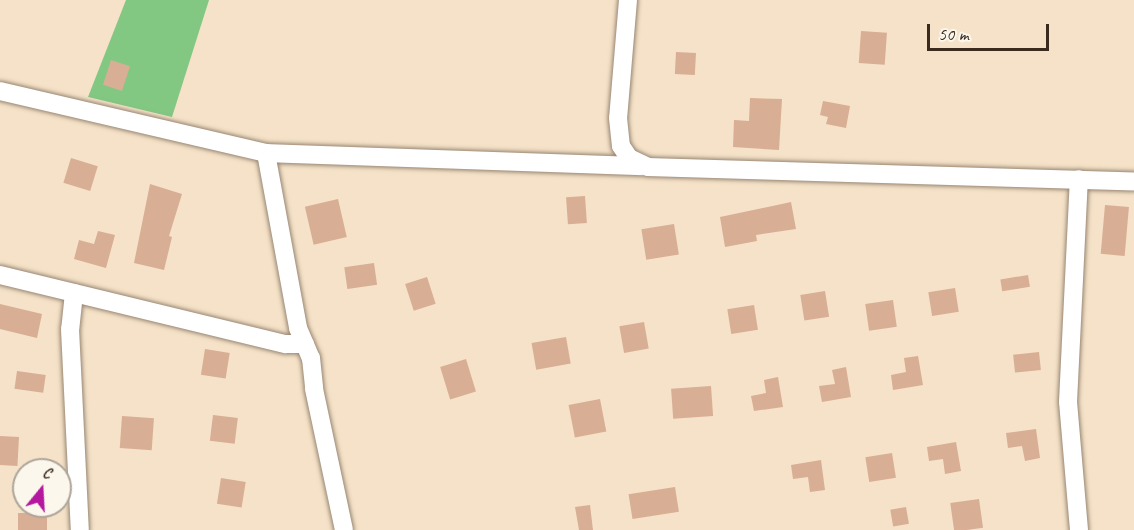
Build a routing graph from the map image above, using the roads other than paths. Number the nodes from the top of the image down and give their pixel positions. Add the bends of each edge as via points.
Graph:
1 (627, 0) edge
2 (0, 91) edge
3 (266, 153) junction
4 (648, 167) junction
5 (1079, 179) junction
6 (1134, 181) edge
7 (0, 275) edge
8 (74, 294) junction
9 (305, 344) junction
10 (80, 530) edge
11 (344, 530) edge
12 (1079, 530) edge

1 - 4 street via 621,146 629,158
2 - 3 street
3 - 4 street
3 - 9 street via 298,328
4 - 5 street
5 - 6 street
5 - 12 street via 1068,402
7 - 8 street
8 - 9 street via 286,344
8 - 10 street via 70,328
9 - 11 street

